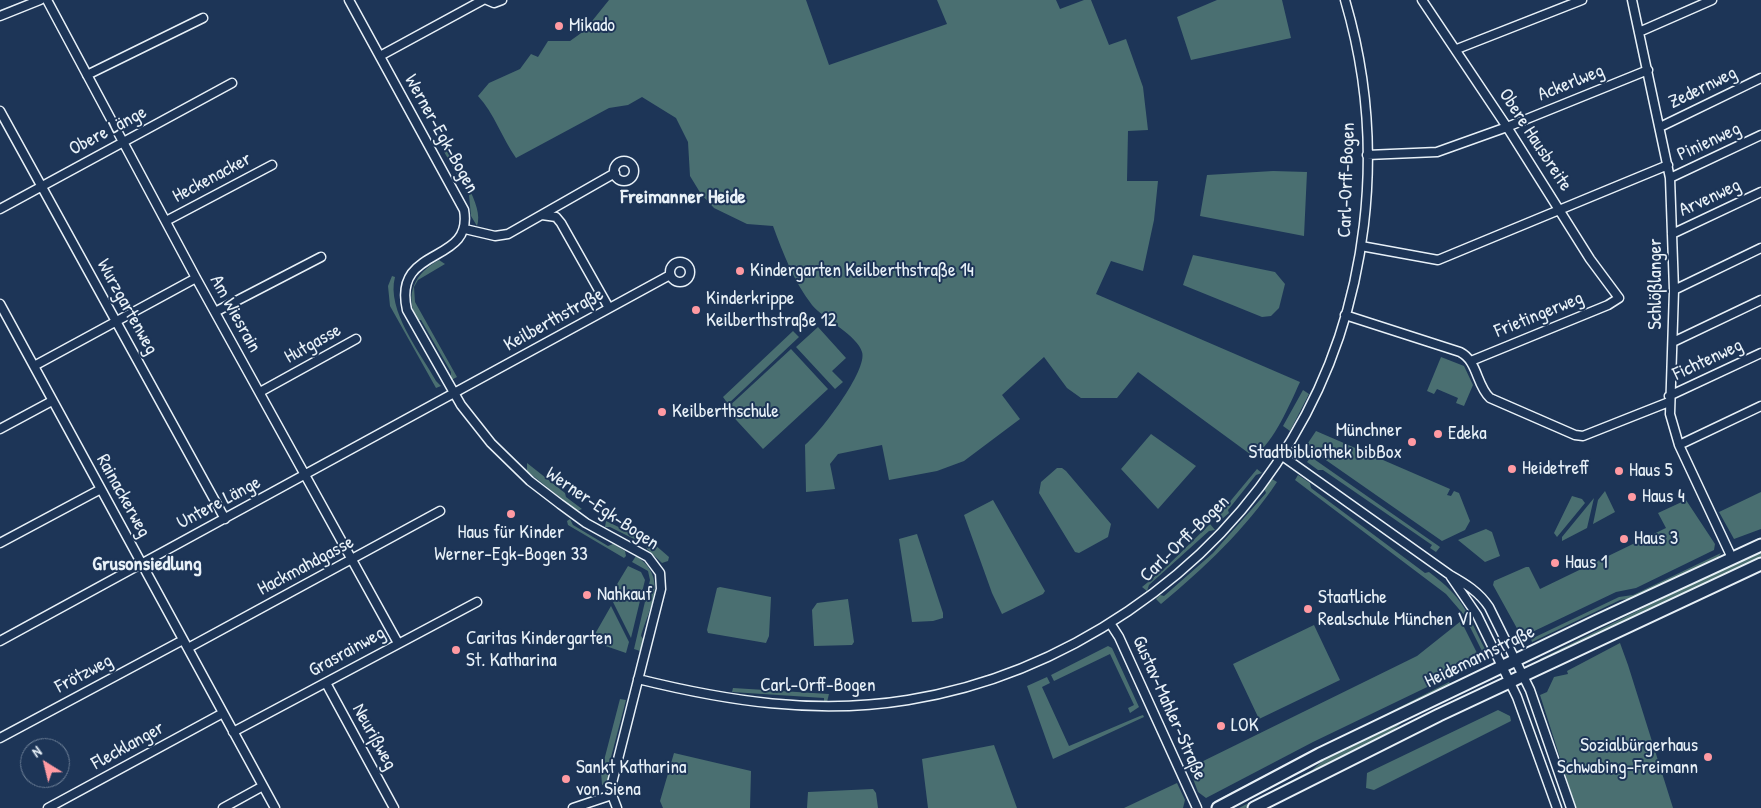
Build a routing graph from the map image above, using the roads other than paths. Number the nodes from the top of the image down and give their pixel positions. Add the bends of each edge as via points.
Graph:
1 (40, 0) edge
2 (47, 0) edge
3 (349, 0) edge
4 (483, 0) edge
5 (487, 0) edge
6 (502, 0) edge
7 (1345, 0) edge
8 (1422, 0) edge
9 (1582, 0) edge
10 (1632, 0) edge
11 (1712, 0) edge
12 (0, 16) edge
13 (203, 18) dead end
14 (1639, 32) junction
15 (1457, 49) junction
16 (380, 56) junction
17 (1648, 70) junction
18 (87, 75) junction
19 (1761, 78) edge
20 (232, 83) dead end
21 (0, 112) edge
22 (1507, 127) junction
23 (1660, 127) junction
24 (1761, 135) edge
25 (123, 142) junction
26 (1367, 155) junction
27 (272, 165) dead end
28 (1668, 165) junction
29 (614, 173) dead end
30 (1670, 178) junction
31 (42, 186) junction
32 (1761, 192) edge
33 (0, 209) edge
34 (1560, 209) junction
35 (542, 215) junction
36 (166, 221) junction
37 (465, 229) junction
38 (1672, 234) junction
39 (1361, 246) junction
40 (1761, 248) edge
41 (322, 257) dead end
42 (670, 275) dead end
43 (196, 278) junction
44 (1674, 290) junction
45 (1619, 298) joint
46 (1761, 300) edge
47 (0, 304) edge
48 (609, 308) junction
49 (215, 312) junction
50 (1345, 315) junction
51 (3, 317) edge
52 (117, 321) junction
53 (356, 339) dead end
54 (1673, 342) junction
55 (1761, 353) edge
56 (1471, 361) junction
57 (34, 366) junction
58 (260, 392) junction
59 (454, 394) junction
60 (1669, 399) junction
61 (52, 401) junction
62 (1761, 406) edge
63 (0, 429) edge
64 (1679, 445) junction
65 (1282, 456) junction
66 (305, 475) junction
67 (100, 489) junction
68 (440, 511) dead end
69 (225, 519) junction
70 (0, 543) edge
71 (1761, 545) edge
72 (1732, 558) junction
73 (351, 560) junction
74 (142, 564) junction
75 (1761, 564) edge
76 (1450, 575) junction
77 (477, 602) dead end
78 (1110, 623) junction
79 (183, 640) junction
80 (0, 641) edge
81 (398, 643) junction
82 (188, 648) junction
83 (1516, 660) junction
84 (1502, 666) junction
85 (1524, 676) junction
86 (638, 679) junction
87 (1510, 681) junction
88 (326, 682) junction
89 (223, 712) junction
90 (233, 732) junction
91 (0, 738) edge
92 (263, 786) junction
93 (612, 795) junction
94 (48, 808) edge
95 (222, 808) edge
96 (275, 808) edge
97 (394, 808) edge
98 (574, 808) edge
99 (617, 808) edge
100 (1197, 808) edge
101 (1218, 808) edge
102 (1254, 808) edge
103 (1557, 808) edge
104 (1571, 808) edge

1 - 12 street
2 - 18 street, Am Wiesrain
3 - 16 street, Werner-Egk-Bogen
4 - 16 street
5 - 6 street via 494,3
7 - 26 street, Carl-Orff-Bogen via 1361,66
8 - 15 street, Obere Hausbreite
9 - 15 street
10 - 14 street, Schlößlanger
11 - 14 street
13 - 18 street
14 - 17 street, Schlößlanger
15 - 22 street, Obere Hausbreite
16 - 37 street, Werner-Egk-Bogen via 461,201
17 - 22 street, Ackerlweg
17 - 23 street, Schlößlanger
18 - 25 street, Am Wiesrain
19 - 23 street, Zedernweg
20 - 25 street, Obere Länge
21 - 31 street, Wurzgartenweg
22 - 26 street, Ackerlweg via 1437,152
22 - 34 street, Obere Hausbreite
23 - 28 street, Schlößlanger
24 - 30 street, Pinienweg
25 - 31 street, Obere Länge
25 - 36 street, Am Wiesrain
26 - 39 street, Carl-Orff-Bogen via 1368,178
27 - 36 street, Heckenacker
28 - 30 street, Schlößlanger
28 - 34 street
29 - 35 street
30 - 38 street, Schlößlanger
31 - 33 street, Obere Länge
31 - 52 street, Wurzgartenweg
32 - 38 street, Arvenweg
34 - 39 street via 1438,260
34 - 45 street, Obere Hausbreite via 1590,259
35 - 37 street via 502,236
35 - 48 street via 550,215 561,223
36 - 43 street, Am Wiesrain
37 - 59 street, Werner-Egk-Bogen via 454,244 413,271 404,295 407,310
38 - 44 street, Schlößlanger
39 - 50 street, Carl-Orff-Bogen
40 - 44 street
41 - 49 street
42 - 48 street, Keilberthstraße
43 - 49 street, Am Wiesrain
43 - 52 street
44 - 54 street, Schlößlanger
45 - 56 street, Frietingerweg
46 - 54 street
47 - 51 street, Rainackerweg
48 - 59 street, Keilberthstraße
49 - 58 street, Am Wiesrain
50 - 56 street via 1460,352
50 - 65 street, Carl-Orff-Bogen via 1310,407
51 - 57 street, Rainackerweg
52 - 57 street
52 - 69 street, Wurzgartenweg
53 - 58 street, Hutgasse
54 - 60 street, Schlößlanger
55 - 60 street, Fichtenweg
56 - 60 street, Fichtenweg via 1484,393 1490,398 1576,435 1584,436
57 - 61 street, Rainackerweg
58 - 66 street, Am Wiesrain
59 - 66 street, Untere Länge
59 - 86 street, Werner-Egk-Bogen via 491,443 530,481 586,522 648,556 655,564 660,572 661,589
60 - 64 street, Schlößlanger
61 - 63 street
61 - 67 street, Rainackerweg
62 - 64 street
64 - 72 street, Schlößlanger
65 - 76 street
65 - 78 street, Carl-Orff-Bogen via 1241,509 1204,548 1150,595
66 - 69 street, Untere Länge
66 - 73 street, Am Wiesrain
67 - 70 street
67 - 74 street, Rainackerweg
68 - 73 street, Hackmahdgasse
69 - 74 street, Untere Länge
71 - 72 main road, Heidemannstraße
72 - 83 main road, Heidemannstraße
73 - 81 street, Am Wiesrain
73 - 82 street, Hackmahdgasse
74 - 79 street, Rainackerweg
74 - 80 street, Untere Länge
75 - 85 main road, Heidemannstraße
76 - 83 street via 1469,585 1485,602
76 - 84 street via 1477,615
77 - 81 street, Grasrainweg
78 - 86 street, Carl-Orff-Bogen via 1050,656 982,682 908,700 809,707 753,703
78 - 100 street, Gustav-Mahler-Straße
79 - 82 street, Rainackerweg
79 - 91 street, Frötzweg
81 - 88 street, Grasrainweg
82 - 89 street, Rainackerweg
83 - 84 main road, Heidemannstraße
83 - 85 street
84 - 87 street
84 - 101 main road, Heidemannstraße via 1320,754
85 - 87 main road, Heidemannstraße
85 - 104 street
86 - 93 street, Werner-Egk-Bogen via 612,783
87 - 102 main road, Heidemannstraße
87 - 103 street
88 - 90 street, Grasrainweg
88 - 97 street, Neurißweg
89 - 90 street, Rainackerweg
89 - 94 street, Flecklanger
90 - 92 street, Rainackerweg
92 - 95 street
92 - 96 street, Rainackerweg
93 - 98 street
93 - 99 street, Werner-Egk-Bogen

